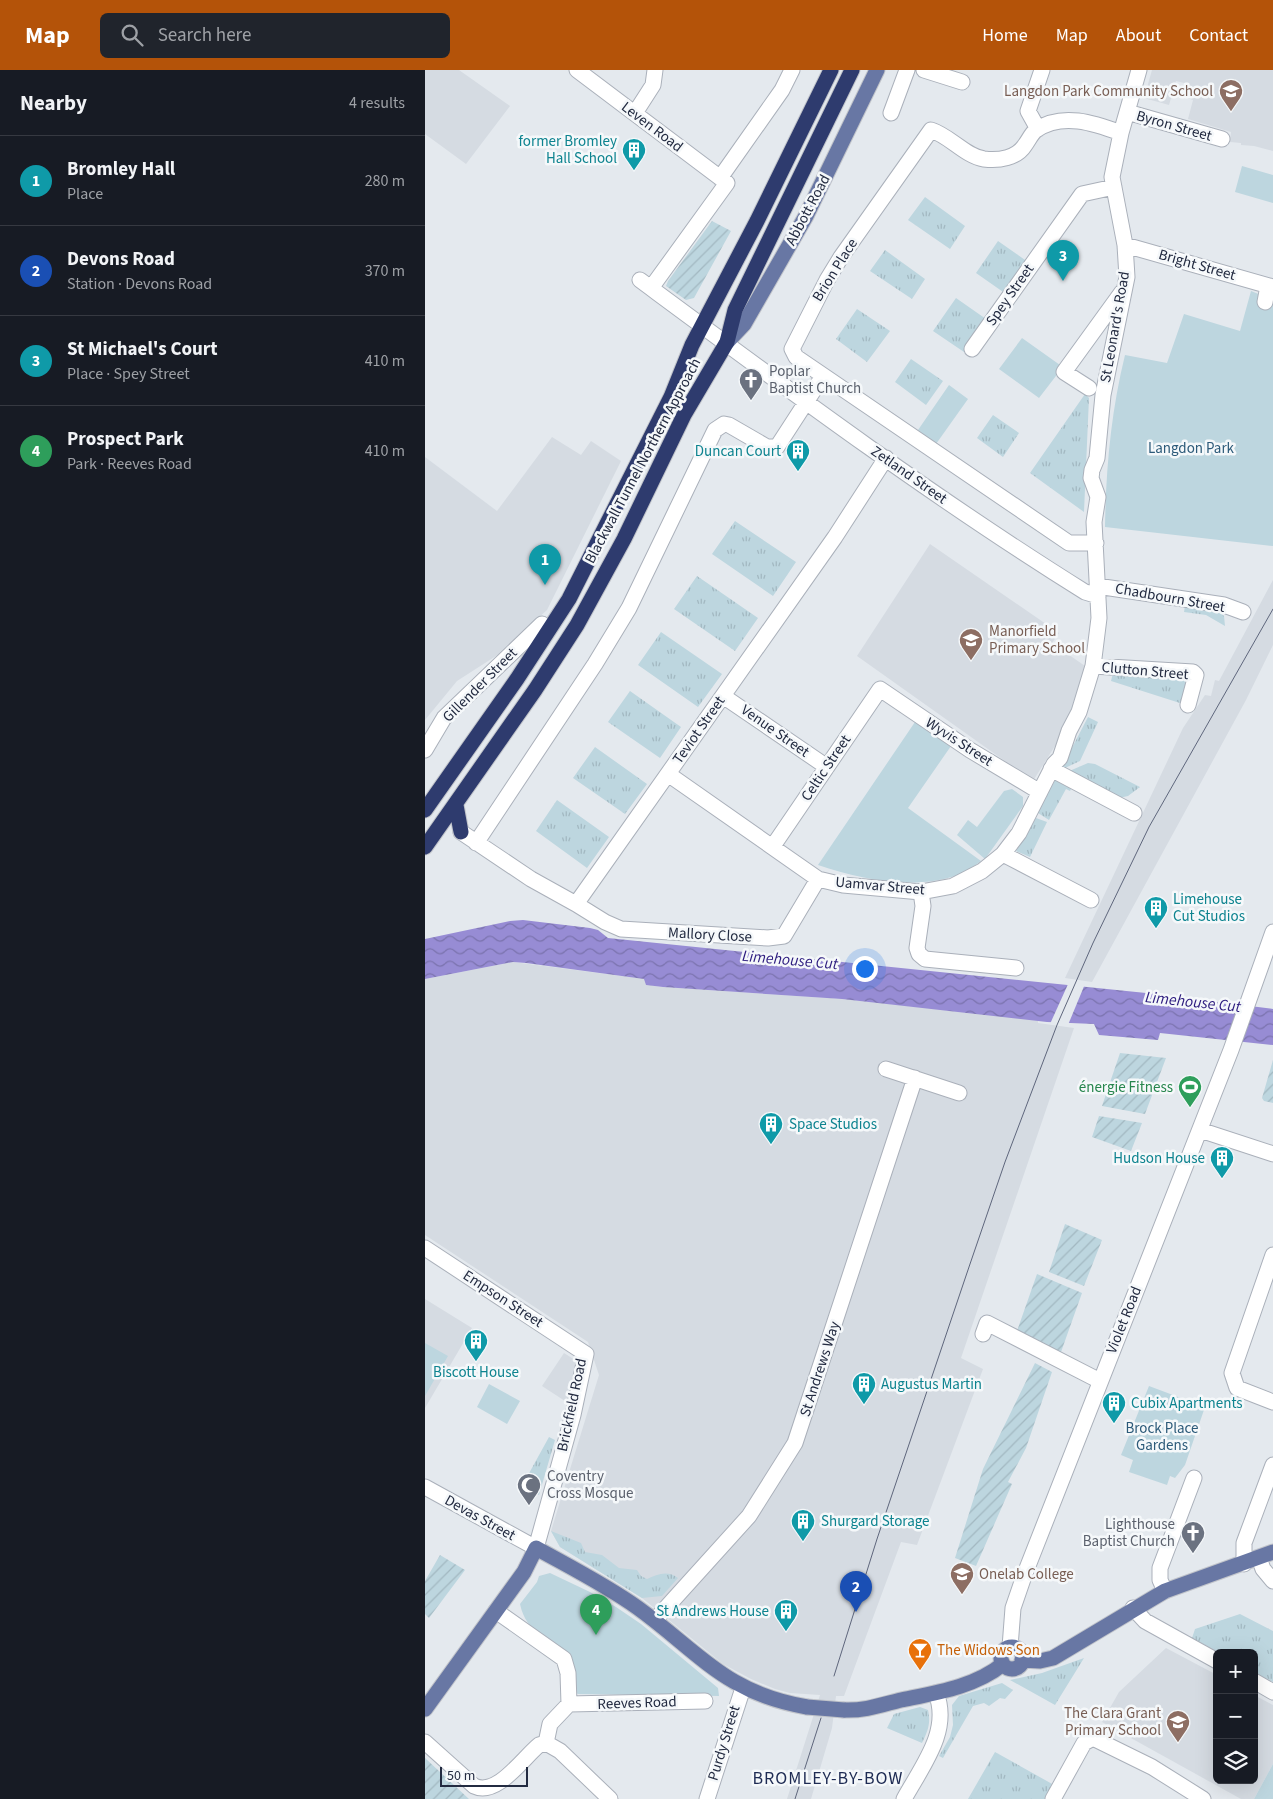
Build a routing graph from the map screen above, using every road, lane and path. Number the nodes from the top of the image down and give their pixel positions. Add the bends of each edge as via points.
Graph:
1 (577, 70) edge
2 (655, 70) edge
3 (791, 70) edge
4 (831, 70) edge
5 (852, 70) edge
6 (877, 70) edge
7 (907, 70) edge
8 (925, 70) edge
9 (1042, 70) edge
10 (1139, 70) edge
11 (962, 82) dead end
12 (1127, 112) junction
13 (635, 113) junction
14 (891, 113) dead end
15 (1038, 128) junction
16 (1121, 133) junction
17 (1222, 139) dead end
18 (723, 180) junction
19 (1114, 187) junction
20 (1125, 245) junction
21 (1271, 287) edge
22 (1125, 289) junction
23 (1265, 302) dead end
24 (703, 325) junction
25 (1090, 337) junction
26 (727, 342) junction
27 (1115, 344) junction
28 (972, 349) dead end
29 (823, 376) junction
30 (1089, 388) dead end
31 (807, 403) junction
32 (886, 458) junction
33 (1096, 543) junction
34 (1098, 591) junction
35 (569, 599) junction
36 (1243, 612) dead end
37 (542, 624) joint
38 (1093, 666) junction
39 (880, 689) joint
40 (723, 696) junction
41 (1188, 705) dead end
42 (425, 750) edge
43 (827, 767) junction
44 (1051, 770) junction
45 (668, 774) junction
46 (1039, 792) junction
47 (456, 804) junction
48 (425, 810) edge
49 (1134, 812) dead end
50 (461, 832) joint
51 (476, 843) junction
52 (773, 846) junction
53 (425, 847) edge
54 (1003, 854) junction
55 (818, 879) junction
56 (921, 892) junction
57 (1091, 900) dead end
58 (576, 904) junction
59 (1273, 932) edge
60 (1017, 968) dead end
61 (886, 1069) dead end
62 (915, 1078) junction
63 (959, 1093) dead end
64 (1200, 1130) junction
65 (1273, 1154) edge
66 (425, 1248) edge
67 (1273, 1256) edge
68 (987, 1324) dead end
69 (581, 1350) joint
70 (1100, 1381) junction
71 (1273, 1402) edge
72 (1273, 1465) edge
73 (1194, 1478) dead end
74 (425, 1487) edge
75 (536, 1548) junction
76 (1266, 1555) edge
77 (1244, 1564) junction
78 (1273, 1581) edge
79 (1165, 1591) junction
80 (1133, 1608) junction
81 (496, 1611) junction
82 (655, 1620) junction
83 (1010, 1647) junction
84 (1213, 1659) edge
85 (1022, 1660) junction
86 (1003, 1664) junction
87 (1258, 1683) edge
88 (743, 1688) junction
89 (1273, 1692) edge
90 (936, 1693) junction
91 (705, 1702) dead end
92 (569, 1704) junction
93 (425, 1709) edge
94 (425, 1742) edge
95 (546, 1743) junction
96 (609, 1799) edge
97 (707, 1799) edge
98 (905, 1799) edge
99 (1053, 1799) edge
100 (1202, 1799) edge

1 - 13 street, Leven Road
2 - 13 street via 653,85
3 - 18 street via 782,90
4 - 24 highway, Blackwall Tunnel Northern Approach
5 - 26 highway, Blackwall Tunnel Northern Approach via 735,310
6 - 26 main road, Abbott Road via 806,216 744,324
7 - 14 street
8 - 11 street
9 - 15 street via 1028,111
10 - 12 street, St Leonard's Road
12 - 16 street, St Leonard's Road
12 - 17 street, Byron Street
13 - 18 street, Leven Road
15 - 16 street via 1069,120 1093,122
15 - 29 street, Brion Place via 1018,153 994,159 982,159 938,132 931,130 927,134 841,257 793,345 796,357
16 - 19 street, St Leonard's Road via 1112,177
18 - 24 street, Zetland Street via 645,284
19 - 20 street, St Leonard's Road
19 - 28 street, Spey Street via 1082,194
20 - 21 street, Bright Street
20 - 22 street, St Leonard's Road
21 - 23 street, Bright Street
22 - 25 street
22 - 27 street, St Leonard's Road
24 - 26 street, Zetland Street
24 - 35 highway, Blackwall Tunnel Northern Approach via 671,397
25 - 27 street via 1100,336
25 - 30 street via 1065,372
26 - 31 street, Zetland Street
26 - 47 highway, Blackwall Tunnel Northern Approach via 684,415 624,539 577,625
27 - 33 street, St Leonard's Road via 1102,401 1097,458 1091,478 1098,497 1094,522
29 - 31 street
29 - 33 street via 1069,544
31 - 32 street, Zetland Street
31 - 51 street via 777,447 767,447 729,425 724,424 715,430 629,608
32 - 34 street, Zetland Street via 1037,562 1085,592
32 - 40 street, Teviot Street via 835,537
33 - 34 street, St Leonard's Road
34 - 36 street, Chadbourn Street via 1216,604
34 - 38 street, Uamvar Street via 1099,618
35 - 37 highway
35 - 48 highway, Blackwall Tunnel Northern Approach
37 - 42 street, Gillender Street via 444,718
38 - 41 street, Clutton Street via 1193,672 1196,682
38 - 44 street, Uamvar Street via 1079,712 1060,758
39 - 43 street, Celtic Street
39 - 46 street, Wyvis Street
40 - 43 street, Venue Street
40 - 45 street, Teviot Street
43 - 52 street, Celtic Street
44 - 46 street, Uamvar Street
44 - 49 street
45 - 52 street, Uamvar Street
45 - 58 street, Teviot Street
46 - 54 street, Uamvar Street via 1019,833
47 - 50 highway
47 - 53 highway, Blackwall Tunnel Northern Approach
50 - 51 street
51 - 58 street
52 - 55 street, Uamvar Street
54 - 56 street, Uamvar Street via 982,871 953,886
54 - 57 street
55 - 56 street, Uamvar Street via 843,885
55 - 58 street, Mallory Close via 784,936 768,938 621,929
56 - 60 street via 919,954 925,958
59 - 64 street, Violet Road
61 - 62 street
62 - 63 street
62 - 82 street, St Andrews Way via 795,1444 749,1516
64 - 65 street
64 - 70 street, Violet Road
66 - 69 street, Empson Street
67 - 71 street via 1232,1373 1237,1388
68 - 70 street
69 - 75 street, Brickfield Road via 587,1354
70 - 83 street, Violet Road via 1017,1594
72 - 77 street via 1244,1543
73 - 79 street via 1160,1568 1160,1580
74 - 75 street, Devas Street
75 - 81 main road via 524,1572
75 - 82 main road
76 - 77 main road
76 - 78 street via 1263,1569
77 - 79 main road
79 - 80 main road
80 - 84 street via 1145,1621
80 - 85 main road via 1053,1658
81 - 92 street via 564,1659
81 - 93 main road
82 - 88 main road via 707,1665
83 - 85 main road via 1019,1650
83 - 86 main road via 1001,1655
85 - 86 main road via 1016,1668
86 - 90 main road via 986,1676
87 - 89 street
88 - 90 main road, bridge via 807,1707 844,1710 871,1708
88 - 97 street, Purdy Street
90 - 98 street via 941,1706 939,1734
91 - 92 street, Reeves Road
92 - 95 street via 550,1724
94 - 95 street via 479,1789 494,1787 539,1745
95 - 96 street via 560,1751
99 - 100 street via 1084,1742 1093,1738 1173,1779

